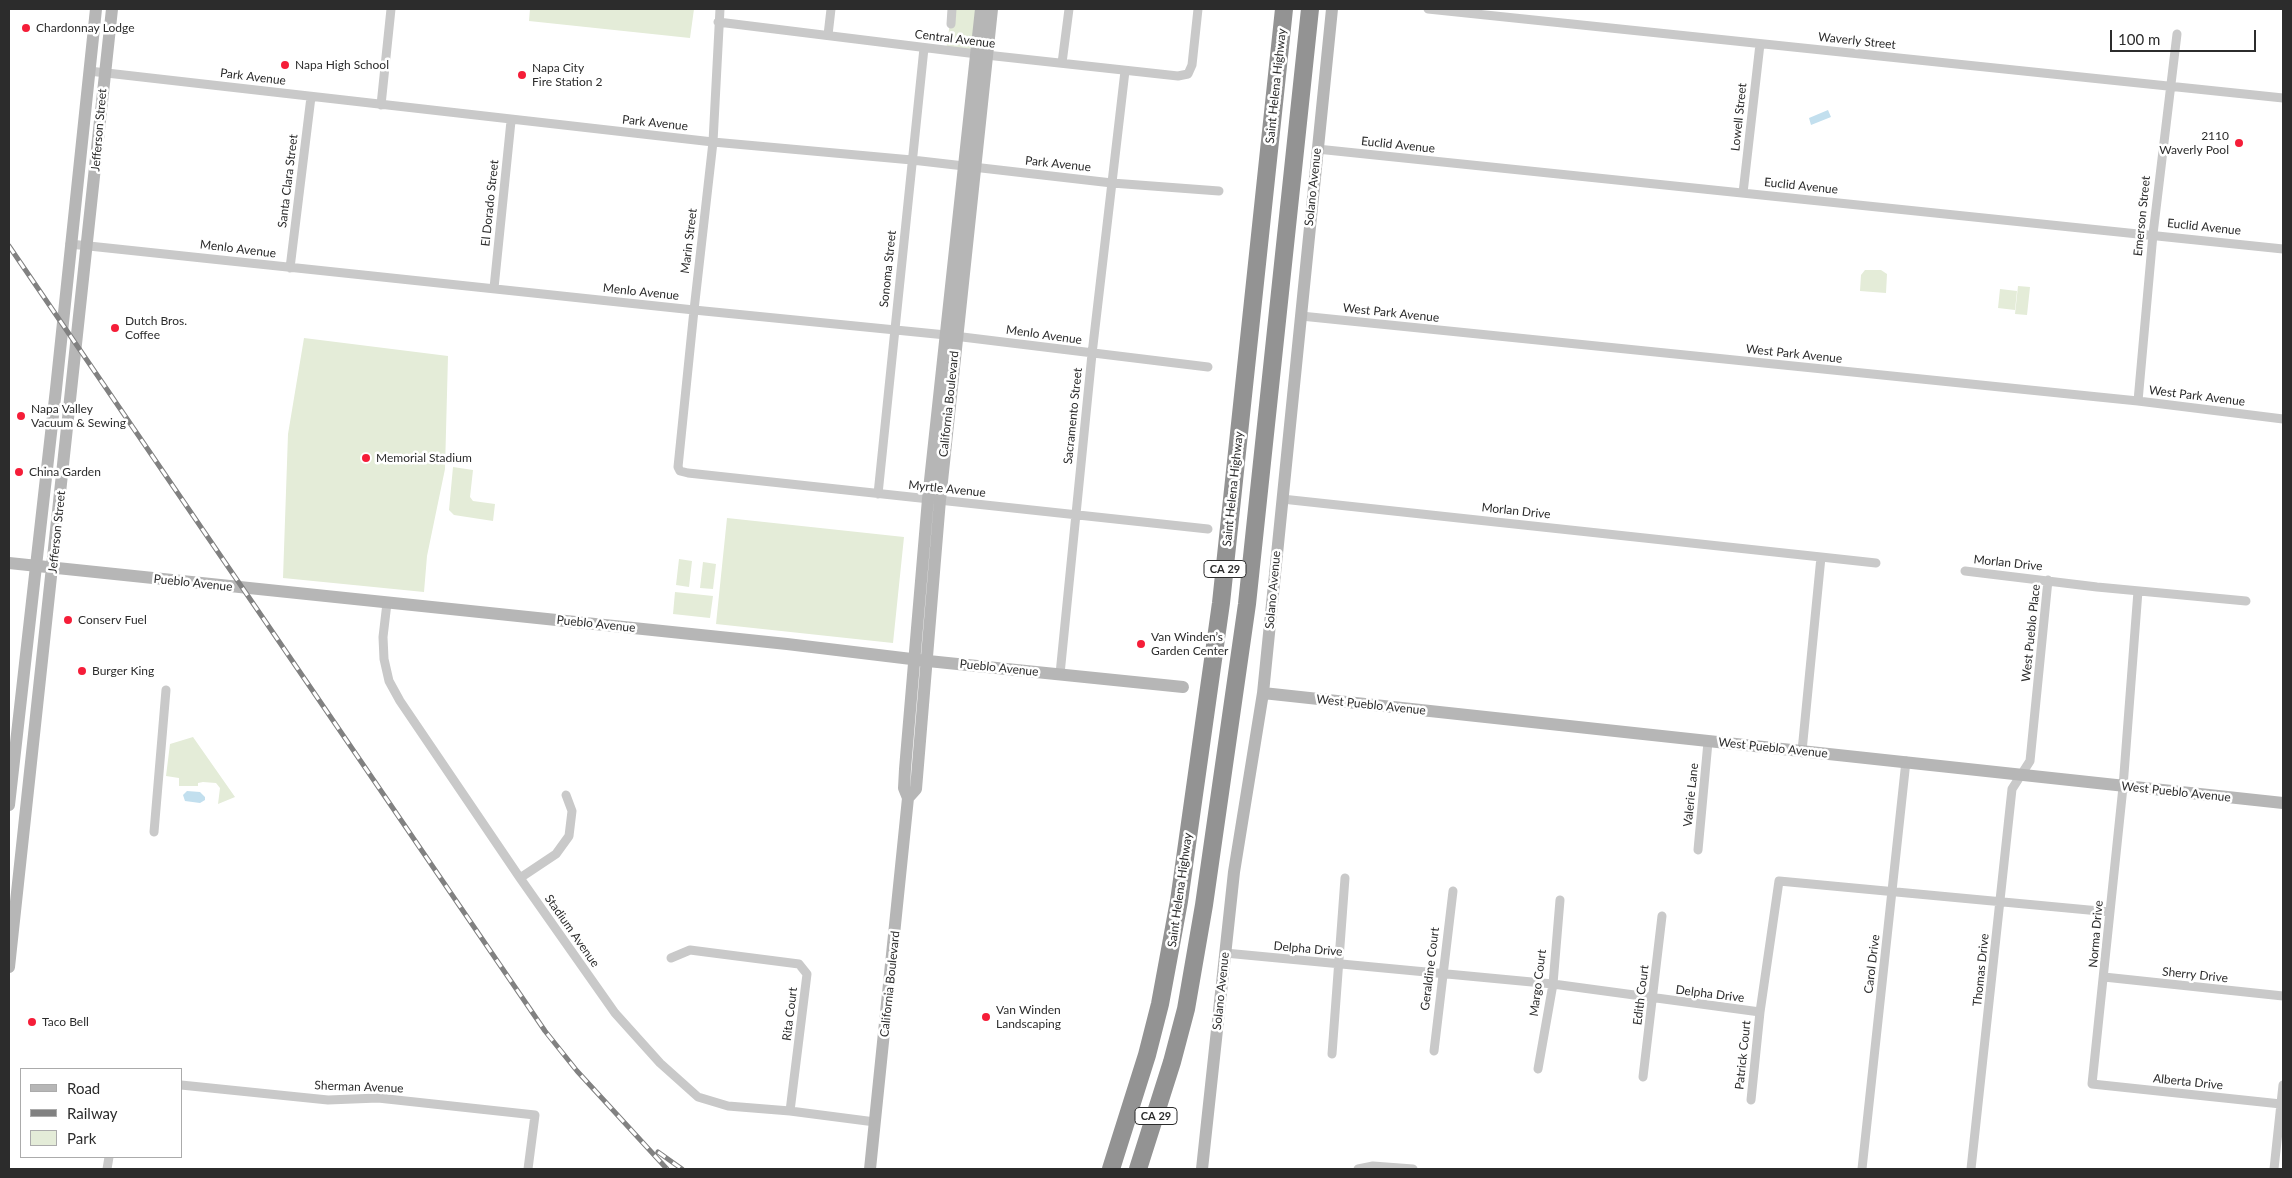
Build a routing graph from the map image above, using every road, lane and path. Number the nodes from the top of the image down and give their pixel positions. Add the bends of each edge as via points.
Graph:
1 (96, 9) edge
2 (112, 9) edge
3 (391, 9) edge
4 (720, 9) edge
5 (831, 9) edge
6 (952, 9) edge
7 (981, 9) edge
8 (992, 9) edge
9 (1069, 9) edge
10 (1198, 9) edge
11 (1310, 9) edge
12 (1332, 9) edge
13 (1428, 9) edge
14 (1283, 14) edge
15 (718, 22) junction
16 (951, 24) dead end
17 (2177, 34) dead end
18 (828, 35) junction
19 (1760, 44) junction
20 (924, 48) junction
21 (982, 55) junction
22 (1062, 63) junction
23 (89, 71) junction
24 (1125, 71) junction
25 (104, 73) junction
26 (2170, 85) junction
27 (311, 97) junction
28 (2283, 98) edge
29 (381, 105) junction
30 (511, 121) junction
31 (713, 142) junction
32 (1317, 149) junction
33 (912, 160) junction
34 (969, 168) junction
35 (1112, 182) junction
36 (1219, 191) dead end
37 (1743, 193) junction
38 (2152, 234) junction
39 (70, 244) junction
40 (88, 246) junction
41 (2283, 249) edge
42 (290, 268) junction
43 (494, 288) junction
44 (694, 310) junction
45 (1301, 316) junction
46 (894, 331) junction
47 (951, 335) junction
48 (1092, 354) junction
49 (1208, 367) dead end
50 (2138, 401) junction
51 (2283, 419) edge
52 (683, 472) joint
53 (878, 494) junction
54 (1282, 499) junction
55 (934, 500) junction
56 (1076, 516) junction
57 (1208, 529) dead end
58 (1821, 557) junction
59 (9, 563) edge
60 (1876, 563) dead end
61 (35, 566) junction
62 (53, 568) junction
63 (1966, 570) dead end
64 (2048, 580) junction
65 (2138, 591) junction
66 (2246, 601) dead end
67 (387, 603) junction
68 (921, 660) junction
69 (1060, 674) junction
70 (1183, 687) dead end
71 (166, 690) dead end
72 (1263, 693) junction
73 (1708, 742) junction
74 (1802, 751) junction
75 (1906, 762) junction
76 (2020, 776) junction
77 (2123, 787) junction
78 (566, 795) dead end
79 (2283, 803) edge
80 (9, 805) edge
81 (154, 832) dead end
82 (1698, 850) dead end
83 (520, 878) junction
84 (1345, 878) dead end
85 (1893, 890) junction
86 (1453, 891) dead end
87 (1560, 900) dead end
88 (2001, 900) junction
89 (2110, 912) junction
90 (1662, 916) dead end
91 (1225, 954) junction
92 (671, 958) dead end
93 (1337, 965) junction
94 (9, 967) edge
95 (1442, 972) junction
96 (2104, 977) junction
97 (1552, 984) junction
98 (2283, 996) edge
99 (1653, 999) junction
100 (1760, 1012) junction
101 (1434, 1051) dead end
102 (1332, 1054) dead end
103 (1172, 1062) junction
104 (1538, 1069) dead end
105 (1643, 1077) dead end
106 (2092, 1084) joint
107 (182, 1085) edge
108 (2283, 1085) edge
109 (1750, 1100) dead end
110 (2281, 1104) junction
111 (1131, 1108) junction
112 (790, 1111) junction
113 (875, 1122) junction
114 (528, 1169) edge
115 (870, 1169) edge
116 (1103, 1169) edge
117 (1111, 1169) edge
118 (1138, 1169) edge
119 (1147, 1169) edge
120 (1202, 1169) edge
121 (1358, 1169) edge
122 (1413, 1169) edge
123 (1862, 1169) edge
124 (1972, 1169) edge
125 (2274, 1169) edge

1 - 23 street, Jefferson Street
2 - 25 street, Jefferson Street
3 - 29 street
4 - 15 street, Marin Street
5 - 18 street
6 - 16 street
7 - 21 street, California Boulevard
8 - 21 street, California Boulevard
9 - 22 street
10 - 24 street, Central Avenue via 1192,65 1188,74
11 - 103 highway, Saint Helena Highway / CA 29 via 1247,604 1196,957
12 - 32 street, Solano Avenue
13 - 19 street, Waverly Street
14 - 111 highway, Saint Helena Highway / CA 29 via 1221,603 1171,953
15 - 18 street, Central Avenue
15 - 31 street, Marin Street
17 - 26 street, Emerson Street
18 - 20 street, Central Avenue
19 - 26 street, Waverly Street
19 - 37 street, Lowell Street
20 - 21 street, Central Avenue
20 - 33 street, Sonoma Street
21 - 22 street, Central Avenue
21 - 34 street, California Boulevard
22 - 24 street, Central Avenue
23 - 25 street, Park Avenue
23 - 39 street, Jefferson Street
24 - 35 street, Sacramento Street
25 - 27 street, Park Avenue
25 - 40 street, Jefferson Street
26 - 28 street, Waverly Street
26 - 38 street, Emerson Street
27 - 29 street, Park Avenue
27 - 42 street, Santa Clara Street
29 - 30 street, Park Avenue
30 - 31 street, Park Avenue
30 - 43 street, El Dorado Street
31 - 33 street, Park Avenue
31 - 44 street, Marin Street
32 - 37 street, Euclid Avenue
32 - 45 street, Solano Avenue
33 - 34 street, Park Avenue
33 - 46 street, Sonoma Street
34 - 35 street, Park Avenue
34 - 47 street, California Boulevard
35 - 36 street, Park Avenue
35 - 48 street, Sacramento Street
37 - 38 street, Euclid Avenue
38 - 41 street, Euclid Avenue
38 - 50 street, Emerson Street
39 - 40 street, Menlo Avenue
39 - 61 street, Jefferson Street
40 - 42 street, Menlo Avenue
40 - 62 street, Jefferson Street
42 - 43 street, Menlo Avenue
43 - 44 street, Menlo Avenue
44 - 46 street, Menlo Avenue
44 - 52 street, Marin Street via 678,467
45 - 50 street, West Park Avenue
45 - 54 street, Solano Avenue
46 - 47 street, Menlo Avenue
46 - 53 street, Sonoma Street
47 - 48 street, Menlo Avenue
47 - 55 street, California Boulevard
48 - 49 street, Menlo Avenue
48 - 56 street, Sacramento Street
50 - 51 street, West Park Avenue
52 - 53 street, Myrtle Avenue
53 - 55 street, Myrtle Avenue
54 - 58 street, Morlan Drive
54 - 72 street, Solano Avenue
55 - 56 street, Myrtle Avenue
55 - 68 street, California Boulevard
56 - 57 street, Myrtle Avenue
56 - 69 street, Sacramento Street
58 - 60 street, Morlan Drive
58 - 74 street
59 - 61 street, Pueblo Avenue
61 - 62 street, Pueblo Avenue
61 - 80 street, Jefferson Street
62 - 67 street, Pueblo Avenue
62 - 94 street, Jefferson Street
63 - 64 street, Morlan Drive
64 - 65 street, West Pueblo Place
64 - 76 street, West Pueblo Place via 2030,761
65 - 66 street, West Pueblo Place
65 - 77 street
67 - 68 street, Pueblo Avenue
67 - 83 street, Stadium Avenue via 383,637 389,681
68 - 69 street, Pueblo Avenue
68 - 113 street, California Boulevard via 904,788 908,798
69 - 70 street, Pueblo Avenue
71 - 81 street
72 - 73 street, West Pueblo Avenue
72 - 91 street, Solano Avenue via 1238,846
73 - 74 street, West Pueblo Avenue
73 - 82 street, Valerie Lane
74 - 75 street, West Pueblo Avenue
75 - 76 street, West Pueblo Avenue
75 - 85 street, Carol Drive
76 - 77 street, West Pueblo Avenue
76 - 88 street, Thomas Drive via 2012,789
77 - 79 street, West Pueblo Avenue
77 - 89 street, Norma Drive
78 - 83 street via 572,811 569,836 556,854
83 - 112 street, Stadium Avenue via 615,1013 660,1063 698,1097 728,1106
84 - 93 street
85 - 88 street, Delpha Drive
85 - 100 street, Delpha Drive via 1779,880
85 - 123 street, Carol Drive
86 - 95 street, Geraldine Court
87 - 97 street, Margo Court
88 - 89 street, Delpha Drive
88 - 124 street, Thomas Drive
89 - 96 street, Norma Drive
90 - 99 street, Edith Court
91 - 93 street, Delpha Drive
91 - 120 street, Solano Avenue
92 - 112 street, Rita Court via 690,950 799,964 807,974
93 - 95 street, Delpha Drive
93 - 102 street
95 - 97 street, Delpha Drive
95 - 101 street, Geraldine Court
96 - 98 street, Sherry Drive
96 - 106 street, Norma Drive
97 - 99 street, Delpha Drive
97 - 104 street, Margo Court
99 - 100 street, Delpha Drive
99 - 105 street, Edith Court
100 - 109 street, Patrick Court
103 - 118 highway, Saint Helena Highway / CA 29
103 - 119 highway
106 - 110 street, Alberta Drive
107 - 114 street, Sherman Avenue via 328,1100 378,1098 535,1115
108 - 110 street
110 - 125 street
111 - 116 highway
111 - 117 highway, Saint Helena Highway / CA 29
112 - 113 street, Stadium Avenue
113 - 115 street, California Boulevard
121 - 122 street via 1373,1166

